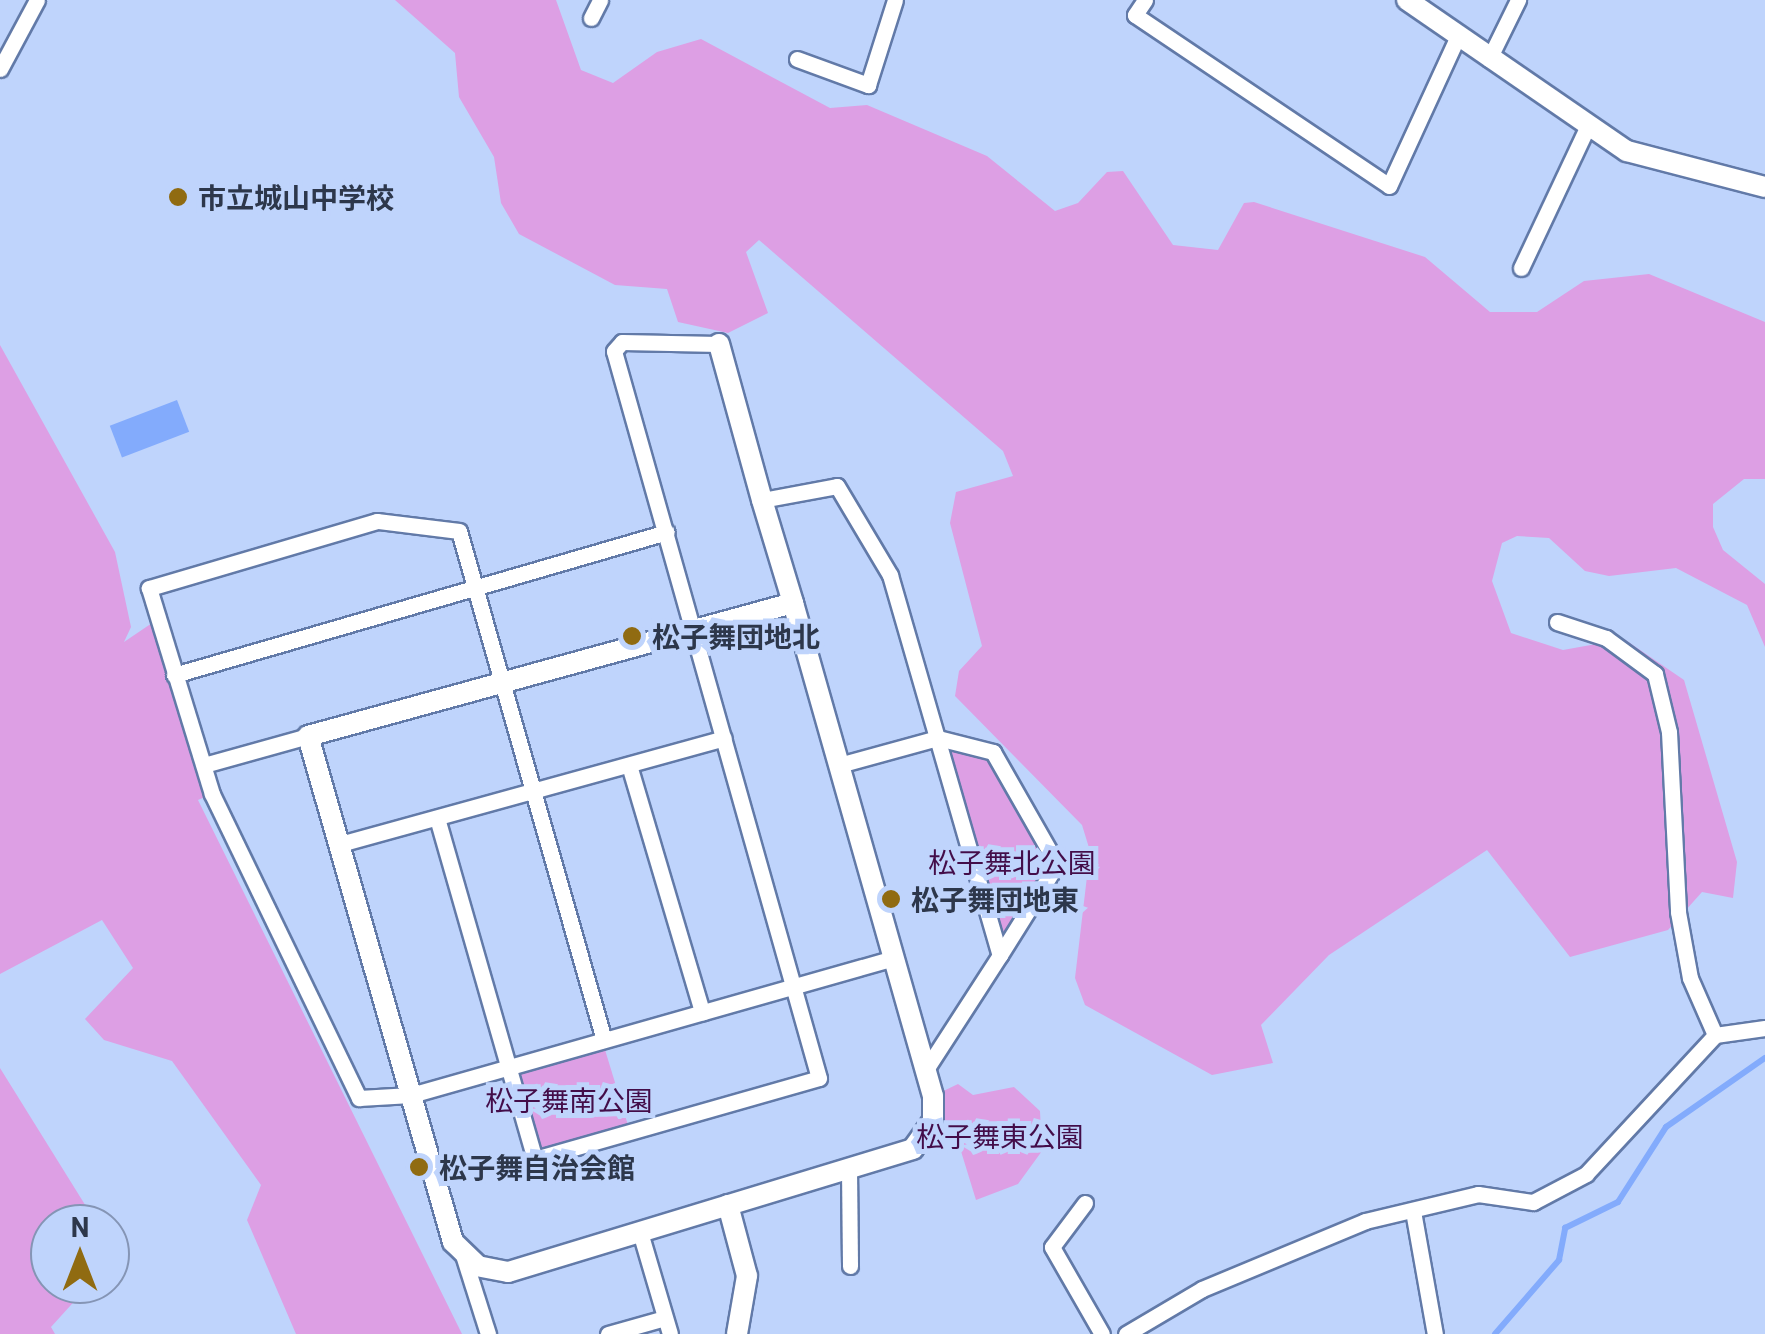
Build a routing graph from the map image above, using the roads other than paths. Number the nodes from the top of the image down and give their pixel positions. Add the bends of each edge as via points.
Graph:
1 (37, 0) edge
2 (600, 0) edge
3 (895, 0) edge
4 (1144, 0) edge
5 (1407, 0) edge
6 (1518, 0) edge
7 (591, 18) dead end
8 (1458, 38) junction
9 (798, 59) dead end
10 (1489, 60) junction
11 (0, 69) edge
12 (1588, 128) junction
13 (1765, 187) edge
14 (1522, 268) dead end
15 (719, 344) joint
16 (762, 500) junction
17 (667, 532) junction
18 (476, 587) junction
19 (793, 603) junction
20 (1557, 622) dead end
21 (694, 630) junction
22 (174, 674) junction
23 (502, 683) junction
24 (308, 736) junction
25 (724, 738) junction
26 (938, 738) junction
27 (204, 764) junction
28 (839, 764) junction
29 (629, 765) junction
30 (534, 791) junction
31 (437, 818) junction
32 (340, 844) junction
33 (1000, 955) junction
34 (894, 958) junction
35 (794, 986) junction
36 (702, 1012) junction
37 (1765, 1028) edge
38 (1715, 1035) junction
39 (604, 1040) junction
40 (507, 1067) junction
41 (925, 1071) junction
42 (411, 1094) junction
43 (849, 1168) junction
44 (1085, 1203) dead end
45 (728, 1205) junction
46 (1413, 1211) junction
47 (640, 1232) junction
48 (463, 1255) junction
49 (850, 1266) dead end
50 (667, 1326) edge
51 (1148, 1329) edge
52 (488, 1334) edge
53 (608, 1334) edge
54 (738, 1334) edge
55 (1102, 1334) edge
56 (1126, 1334) edge
57 (1434, 1334) edge

1 - 11 street
2 - 7 street
3 - 9 street via 868,85
4 - 8 street via 1134,15 1389,186
5 - 8 street
6 - 10 street
8 - 10 street
10 - 12 street
12 - 13 street via 1656,162
12 - 14 street
15 - 16 street
15 - 17 street via 622,342 614,352
16 - 19 street
16 - 26 street via 837,486 890,575
17 - 18 street
17 - 21 street
18 - 22 street
18 - 22 street via 450,524 359,525 149,588
18 - 23 street
19 - 21 street
19 - 28 street
20 - 38 street via 1606,638 1655,674 1669,732 1678,912 1690,978
21 - 23 street
21 - 25 street
22 - 27 street
23 - 24 street
23 - 30 street
24 - 27 street
24 - 32 street
25 - 29 street
25 - 35 street
26 - 28 street
26 - 33 street
26 - 33 street via 993,752 1057,864
27 - 42 street via 359,1098
28 - 34 street
29 - 30 street
29 - 36 street
30 - 31 street
30 - 39 street
31 - 32 street
31 - 40 street
32 - 42 street
33 - 41 street
34 - 35 street
34 - 41 street
35 - 36 street
35 - 40 street via 819,1078 630,1133 535,1158
36 - 39 street
37 - 38 street
38 - 46 street via 1586,1174 1533,1202 1478,1194
39 - 40 street
40 - 42 street
41 - 43 street via 927,1138
42 - 48 street
43 - 45 street
43 - 49 street
44 - 55 street via 1052,1247
45 - 47 street
45 - 54 street via 747,1276
46 - 51 street via 1300,1246
46 - 57 street
47 - 48 street via 508,1272
47 - 50 street
48 - 52 street
50 - 53 street
51 - 56 street

